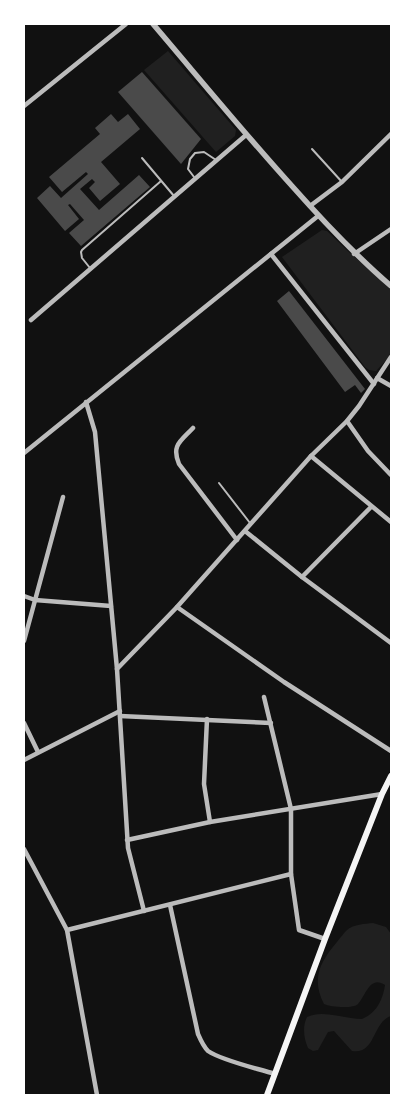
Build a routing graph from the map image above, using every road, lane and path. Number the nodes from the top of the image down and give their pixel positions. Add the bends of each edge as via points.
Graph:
1 (126, 24) edge
2 (152, 24) edge
3 (24, 106) edge
4 (391, 134) edge
5 (246, 135) junction
6 (312, 149) dead end
7 (142, 158) dead end
8 (216, 160) junction
9 (194, 178) junction
10 (161, 181) junction
11 (342, 182) junction
12 (174, 196) junction
13 (310, 206) junction
14 (318, 216) junction
15 (391, 229) edge
16 (271, 254) junction
17 (354, 254) junction
18 (90, 268) junction
19 (391, 286) edge
20 (31, 320) dead end
21 (391, 357) edge
22 (377, 378) junction
23 (374, 384) junction
24 (391, 386) edge
25 (86, 402) junction
26 (347, 421) junction
27 (193, 428) dead end
28 (24, 453) edge
29 (311, 456) junction
30 (391, 475) edge
31 (219, 483) dead end
32 (62, 496) dead end
33 (371, 507) junction
34 (391, 522) edge
35 (251, 524) junction
36 (245, 531) junction
37 (237, 540) junction
38 (302, 577) junction
39 (24, 596) edge
40 (35, 600) junction
41 (111, 606) junction
42 (177, 607) junction
43 (24, 641) edge
44 (391, 642) edge
45 (116, 669) junction
46 (264, 697) dead end
47 (120, 713) junction
48 (207, 720) junction
49 (24, 723) edge
50 (271, 723) junction
51 (391, 751) edge
52 (38, 752) junction
53 (24, 760) edge
54 (391, 776) edge
55 (382, 794) junction
56 (291, 809) junction
57 (210, 822) junction
58 (127, 840) junction
59 (24, 849) edge
60 (291, 874) junction
61 (170, 905) junction
62 (144, 911) junction
63 (67, 930) junction
64 (325, 939) junction
65 (275, 1074) junction
66 (97, 1095) edge
67 (267, 1095) edge

1 - 3 street
2 - 5 street
4 - 11 street
5 - 8 street
5 - 13 street
6 - 11 lane
7 - 10 lane
8 - 9 street
8 - 9 lane via 204,152 192,155 188,169
9 - 12 street
10 - 12 lane
10 - 18 lane via 82,250 82,258
11 - 13 street
12 - 18 street
13 - 14 street
14 - 16 street
14 - 17 street
15 - 17 street
16 - 23 street
16 - 25 street
17 - 19 street
18 - 20 street
21 - 22 street
22 - 23 street
22 - 24 street
23 - 26 street
25 - 28 street
25 - 41 street via 95,432
26 - 29 street
26 - 30 street via 368,452
27 - 37 street via 176,446 175,454 179,464
29 - 33 street
29 - 35 street
31 - 35 lane
32 - 40 street
33 - 34 street
33 - 38 street
35 - 36 street
36 - 37 street
36 - 38 street
37 - 42 street
38 - 44 street
39 - 40 street
40 - 41 street
40 - 43 street
41 - 45 street
42 - 45 street
42 - 51 street
45 - 47 street
46 - 50 street
47 - 48 street
47 - 52 street
47 - 58 street
48 - 50 street
48 - 57 street via 204,784
49 - 52 street
50 - 56 street
52 - 53 street
54 - 55 main road
55 - 56 street
55 - 64 main road
56 - 57 street
56 - 60 street
57 - 58 street
58 - 62 street
59 - 63 street
60 - 61 street
60 - 64 street via 299,930
61 - 62 street
61 - 65 street via 202,1044 219,1056
62 - 63 street
63 - 66 street
64 - 65 main road
65 - 67 main road

